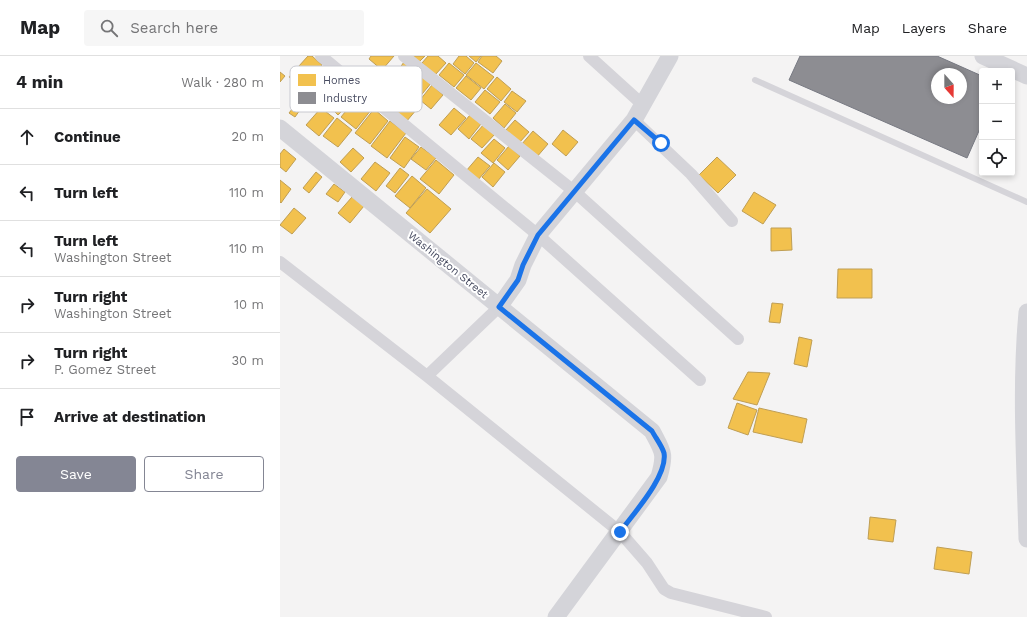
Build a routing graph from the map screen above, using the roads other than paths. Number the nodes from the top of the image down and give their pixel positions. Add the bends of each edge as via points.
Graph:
1 (321, 56) edge
2 (404, 56) edge
3 (589, 56) edge
4 (670, 56) edge
5 (983, 56) edge
6 (333, 66) edge
7 (417, 66) edge
8 (422, 70) edge
9 (1027, 76) edge
10 (754, 80) dead end
11 (643, 105) junction
12 (389, 112) edge
13 (634, 120) junction
14 (280, 128) edge
15 (575, 192) junction
16 (1027, 202) edge
17 (732, 221) dead end
18 (538, 235) junction
19 (280, 262) edge
20 (499, 307) junction
21 (1027, 312) edge
22 (738, 339) dead end
23 (427, 376) junction
24 (700, 380) dead end
25 (1025, 405) edge
26 (620, 532) junction
27 (1027, 539) edge
28 (556, 617) edge
29 (766, 617) edge

1 - 6 street
2 - 7 street
3 - 11 street
4 - 11 street
5 - 9 street
8 - 15 street
10 - 16 lane
11 - 13 street
12 - 18 street
13 - 15 street
13 - 17 street via 691,174
14 - 20 street, Washington Street
15 - 18 street
15 - 22 street
18 - 20 street via 518,280
18 - 24 street
19 - 23 street
20 - 23 street
20 - 26 street, Washington Street via 652,431 664,452 659,477
21 - 25 street via 1024,342
23 - 26 street
25 - 27 street
26 - 28 street
26 - 29 street via 647,563 664,589 671,593

